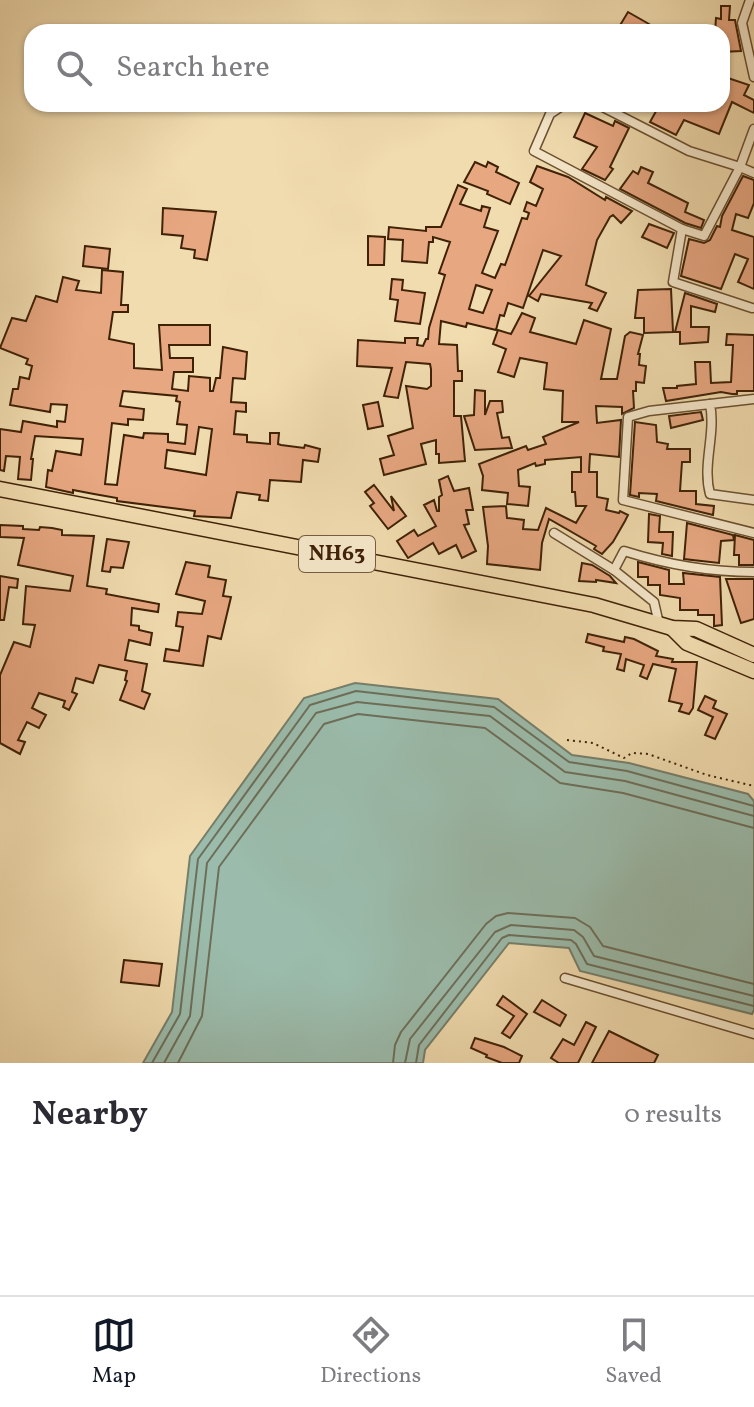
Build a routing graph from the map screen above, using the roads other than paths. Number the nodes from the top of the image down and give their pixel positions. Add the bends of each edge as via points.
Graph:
1 (750, 0) edge
2 (754, 77) edge
3 (553, 112) edge
4 (613, 112) edge
5 (754, 129) edge
6 (740, 167) junction
7 (754, 173) edge
8 (682, 229) junction
9 (753, 307) edge
10 (754, 399) edge
11 (710, 404) junction
12 (0, 489) edge
13 (754, 500) edge
14 (554, 533) dead end
15 (754, 533) edge
16 (614, 570) junction
17 (754, 572) edge
18 (666, 626) junction
19 (754, 654) edge
20 (754, 671) edge
21 (565, 978) dead end
22 (754, 1034) edge

1 - 2 street via 742,23
3 - 8 street via 534,151
4 - 6 street via 689,151
5 - 6 street
6 - 7 street
6 - 8 street via 704,236
8 - 9 street via 673,282
10 - 11 street
11 - 13 street via 710,494
11 - 15 street via 628,417 623,500
12 - 18 highway, NH63 via 594,605
14 - 16 street
16 - 17 street via 624,551 690,566
16 - 18 street via 654,602
18 - 19 highway, NH63 via 696,629
18 - 20 highway, NH63 via 687,643
21 - 22 street

